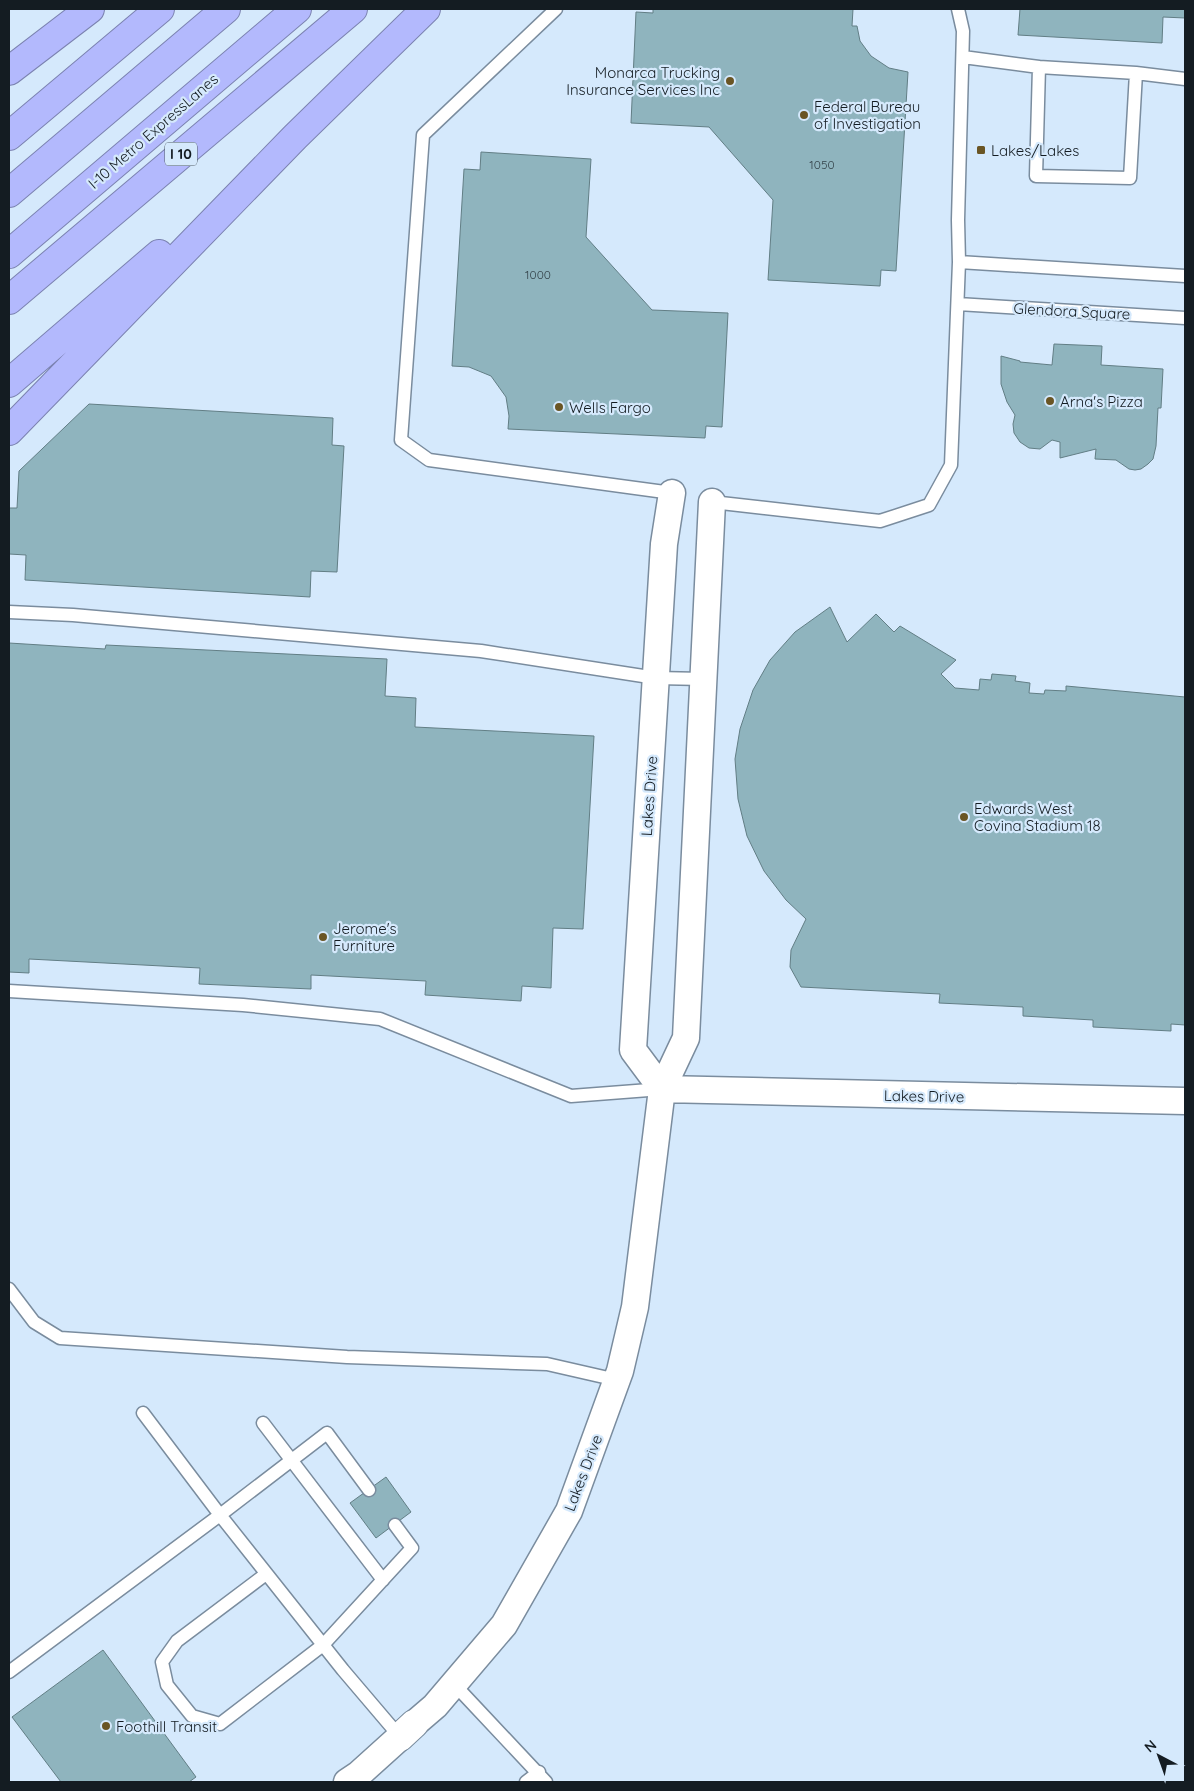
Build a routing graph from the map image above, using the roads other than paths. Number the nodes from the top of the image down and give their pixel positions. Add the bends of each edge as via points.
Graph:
1 (90, 9) edge
2 (160, 9) edge
3 (226, 9) edge
4 (297, 9) edge
5 (353, 9) edge
6 (426, 9) edge
7 (556, 9) edge
8 (958, 9) edge
9 (963, 57) junction
10 (1040, 67) junction
11 (9, 71) edge
12 (1136, 73) junction
13 (1185, 79) edge
14 (9, 136) edge
15 (296, 137) junction
16 (9, 193) edge
17 (9, 254) edge
18 (959, 262) junction
19 (1185, 276) edge
20 (9, 300) edge
21 (958, 304) junction
22 (1185, 318) edge
23 (9, 383) edge
24 (9, 431) edge
25 (672, 493) joint
26 (712, 502) joint
27 (9, 612) edge
28 (656, 678) junction
29 (704, 679) junction
30 (9, 991) edge
31 (662, 1089) junction
32 (1185, 1102) edge
33 (9, 1289) edge
34 (617, 1380) junction
35 (143, 1413) dead end
36 (263, 1423) dead end
37 (291, 1461) junction
38 (369, 1490) dead end
39 (220, 1515) junction
40 (395, 1525) dead end
41 (266, 1574) junction
42 (383, 1580) junction
43 (323, 1645) junction
44 (9, 1672) edge
45 (454, 1684) junction
46 (407, 1731) junction
47 (543, 1777) edge
48 (347, 1782) edge
49 (526, 1782) edge

1 - 11 highway
2 - 14 highway
3 - 16 highway
4 - 17 highway, I-10 Metro ExpressLanes
5 - 20 highway, I 10
6 - 15 highway
7 - 25 lane via 423,135 401,440 429,460
8 - 9 lane via 963,30
9 - 10 lane
9 - 18 lane
10 - 12 lane
10 - 12 lane via 1036,176 1130,178
12 - 13 lane
15 - 23 highway
15 - 24 highway
18 - 19 lane
18 - 21 lane
21 - 22 lane, Glendora Square
21 - 26 lane via 951,464 929,505 880,522
25 - 28 street, Lakes Drive via 664,544
26 - 29 street, Lakes Drive
27 - 28 lane via 481,651
28 - 29 lane
28 - 31 street, Lakes Drive via 633,1050
29 - 31 street, Lakes Drive via 686,1038
30 - 31 lane via 243,1005 380,1019 571,1096
31 - 32 street, Lakes Drive
31 - 34 street, Lakes Drive via 635,1307
33 - 34 lane via 34,1322 60,1338 347,1357 547,1364
34 - 45 street, Lakes Drive via 570,1511 504,1625
35 - 39 lane
36 - 37 lane
37 - 38 lane via 327,1433
37 - 39 lane
37 - 42 lane
39 - 41 lane
39 - 44 lane
40 - 42 lane via 412,1548
41 - 43 lane
41 - 43 lane via 177,1641 162,1662 167,1684 192,1716 220,1724
42 - 43 lane
43 - 46 lane
45 - 46 street, Lakes Drive
45 - 47 lane
46 - 48 street, Lakes Drive
47 - 49 lane

